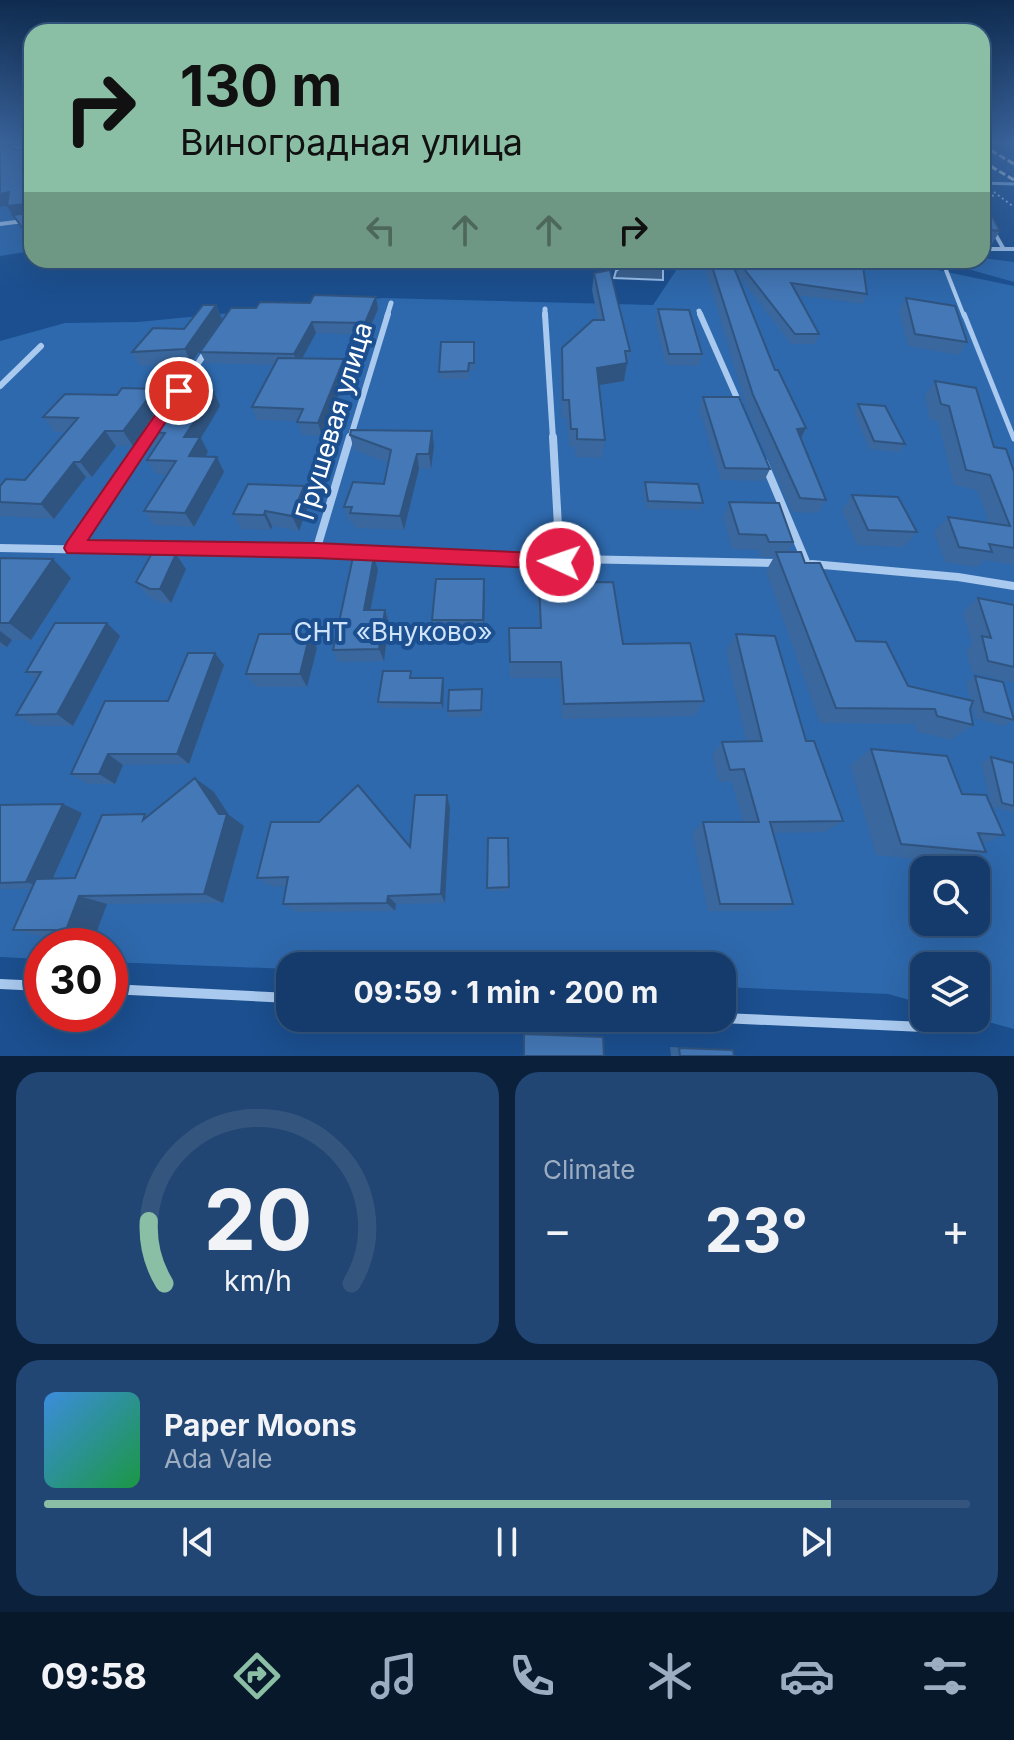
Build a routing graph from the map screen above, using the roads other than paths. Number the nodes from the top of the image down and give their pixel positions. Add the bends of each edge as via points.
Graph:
1 (24, 221) edge
2 (0, 224) edge
3 (990, 225) edge
4 (1003, 248) junction
5 (1014, 249) edge
6 (990, 250) edge
7 (945, 268) edge
8 (391, 303) dead end
9 (545, 309) dead end
10 (699, 311) dead end
11 (214, 339) edge
12 (41, 346) dead end
13 (0, 386) edge
14 (170, 404) edge
15 (741, 409) edge
16 (153, 430) edge
17 (1014, 439) edge
18 (759, 451) edge
19 (0, 548) edge
20 (73, 548) junction
21 (316, 551) junction
22 (560, 562) junction
23 (807, 564) junction
24 (1014, 586) edge
25 (0, 984) edge
26 (24, 985) edge
27 (128, 990) edge
28 (276, 997) edge
29 (736, 1019) edge
30 (910, 1026) edge

1 - 2 lane
3 - 4 lane
4 - 5 lane
4 - 6 lane
7 - 17 lane
8 - 21 street, Грушевая улица
9 - 22 street
10 - 15 street
11 - 14 street
12 - 13 street
16 - 20 street
18 - 23 street
19 - 20 street
20 - 21 street
21 - 22 street
22 - 23 street
23 - 24 street
25 - 26 lane
27 - 28 lane
29 - 30 lane

